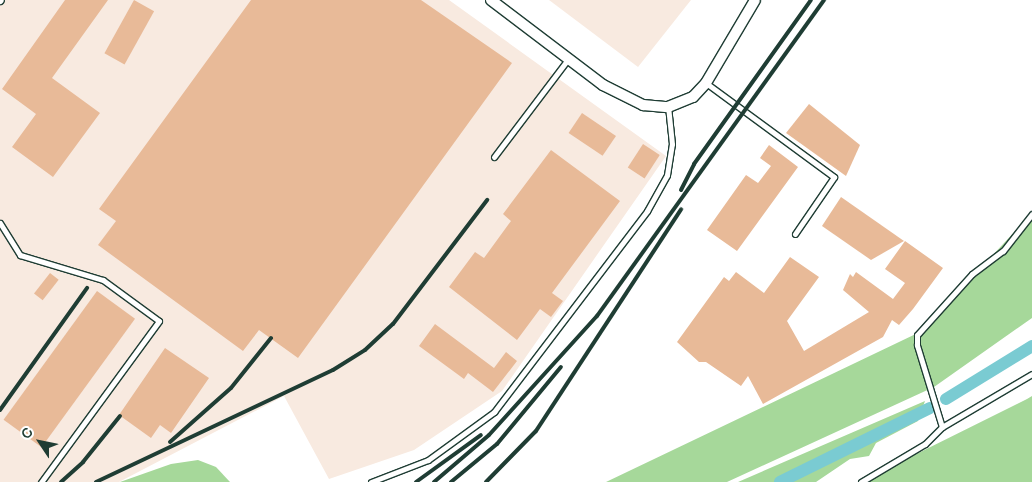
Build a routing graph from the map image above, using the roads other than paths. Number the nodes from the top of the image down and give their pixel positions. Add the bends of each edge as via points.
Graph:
1 (491, 0) edge
2 (754, 0) edge
3 (568, 59) junction
4 (706, 83) junction
5 (668, 107) junction
6 (494, 157) dead end
7 (1032, 214) edge
8 (0, 223) edge
9 (795, 234) dead end
10 (1032, 374) edge
11 (942, 427) junction
12 (41, 482) edge
13 (371, 482) edge
14 (861, 482) edge

1 - 3 street
2 - 4 street
3 - 5 street via 624,98 643,105
3 - 6 lane
4 - 5 street via 693,97
4 - 9 lane via 834,177
5 - 13 lane via 672,144 667,175 648,211 494,412 428,460
7 - 11 lane via 1003,251 972,274 917,335 917,346
8 - 12 lane via 20,255 103,280 159,321
10 - 11 lane
11 - 14 lane via 925,444

